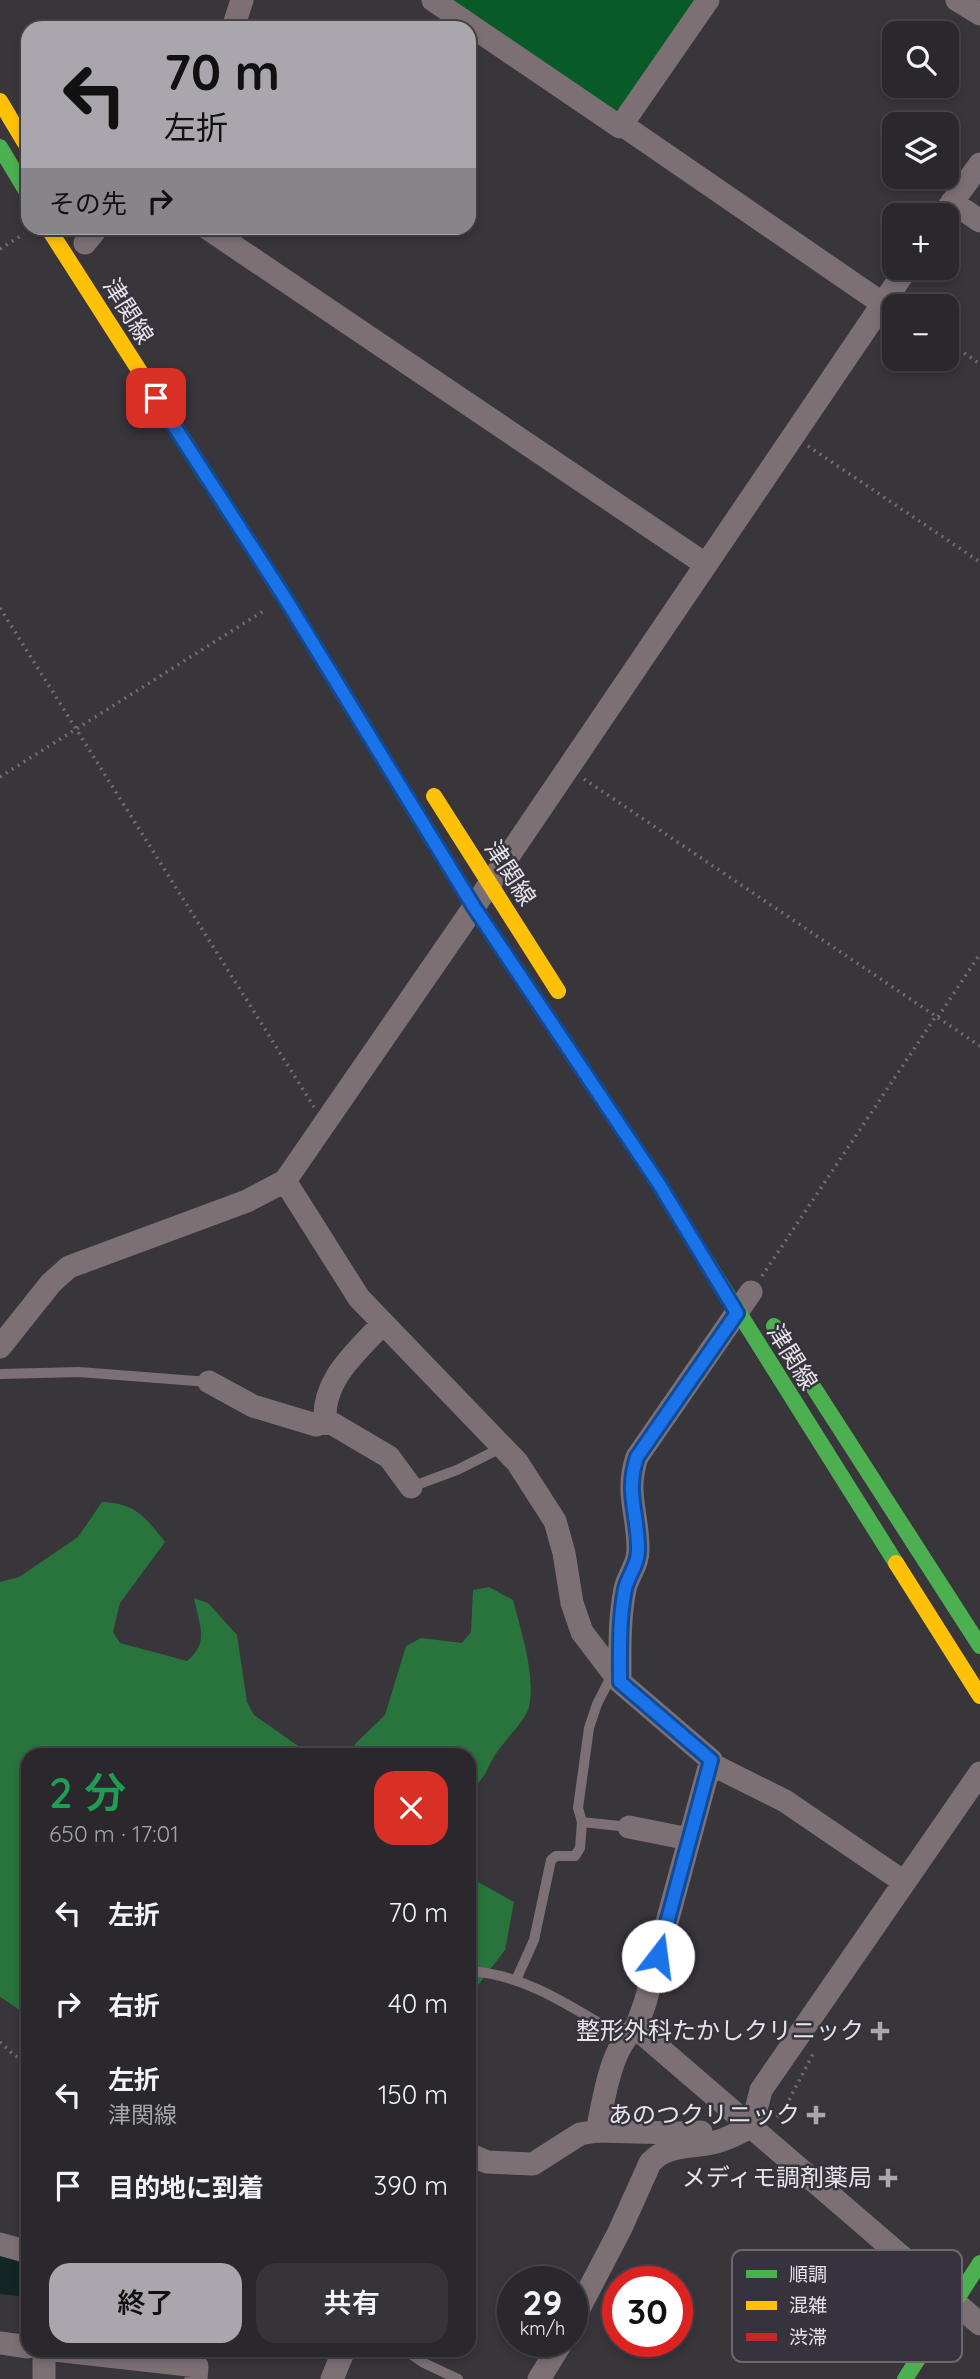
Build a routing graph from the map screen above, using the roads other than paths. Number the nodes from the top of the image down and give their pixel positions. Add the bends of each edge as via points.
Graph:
1 (243, 0) edge
2 (433, 0) edge
3 (708, 0) edge
4 (957, 0) edge
5 (980, 14) edge
6 (236, 21) edge
7 (464, 21) edge
8 (476, 29) edge
9 (0, 101) edge
10 (621, 124) junction
11 (21, 136) edge
12 (0, 147) edge
13 (980, 164) edge
14 (21, 182) edge
15 (951, 203) edge
16 (959, 213) edge
17 (980, 221) edge
18 (52, 235) edge
19 (217, 235) edge
20 (882, 303) edge
21 (882, 305) edge
22 (705, 564) junction
23 (422, 778) dead end
24 (490, 883) junction
25 (474, 907) junction
26 (565, 1000) dead end
27 (285, 1181) junction
28 (755, 1297) joint
29 (737, 1313) junction
30 (383, 1323) junction
31 (0, 1347) edge
32 (0, 1374) edge
33 (209, 1382) joint
34 (325, 1422) junction
35 (503, 1447) junction
36 (411, 1487) joint
37 (980, 1646) edge
38 (617, 1677) junction
39 (980, 1696) edge
40 (711, 1764) junction
41 (980, 1773) edge
42 (582, 1822) junction
43 (629, 1827) joint
44 (689, 1839) junction
45 (904, 1882) junction
46 (476, 1972) edge
47 (516, 1980) junction
48 (630, 2033) junction
49 (752, 2126) junction
50 (597, 2131) junction
51 (476, 2157) edge
52 (0, 2244) edge
53 (21, 2250) edge
54 (896, 2250) edge
55 (980, 2263) edge
56 (962, 2290) edge
57 (588, 2291) edge
58 (962, 2307) edge
59 (980, 2324) edge
60 (0, 2343) edge
61 (21, 2346) edge
62 (44, 2357) edge
63 (82, 2357) edge
64 (341, 2357) edge
65 (415, 2357) edge
66 (553, 2357) edge
67 (916, 2362) edge
68 (129, 2369) edge
69 (44, 2379) edge
70 (197, 2379) edge
71 (332, 2379) edge
72 (458, 2379) edge
73 (539, 2379) edge
74 (905, 2379) edge

1 - 6 street
2 - 7 street
3 - 10 street
4 - 5 street
8 - 10 street
9 - 11 main road
10 - 20 street
12 - 14 main road
13 - 15 street
16 - 17 street
18 - 25 main road, 津関線 via 285,598
19 - 22 street
21 - 22 street
22 - 24 street
23 - 24 main road, 津関線
24 - 25 street
24 - 26 main road, 津関線
25 - 27 street
25 - 29 main road, 津関線 via 659,1184
27 - 30 street via 359,1298
27 - 31 street via 247,1201 69,1267
28 - 29 street
28 - 37 main road, 津関線
29 - 38 street via 637,1457 631,1474 638,1548 626,1587
29 - 39 main road, 津関線
30 - 34 street via 331,1384
30 - 35 street
32 - 33 lane via 79,1372
33 - 34 street via 253,1406 316,1425
34 - 36 street via 389,1457
35 - 36 lane
35 - 38 street via 555,1521 582,1632
38 - 40 street
38 - 42 lane via 597,1703 589,1728 579,1808
40 - 44 street
40 - 45 street via 785,1801
41 - 45 street
42 - 43 lane
42 - 47 lane via 577,1855 551,1860 534,1940
43 - 44 street
44 - 48 street via 646,2003
45 - 49 street via 761,2090
46 - 47 lane
47 - 48 lane
48 - 49 street
48 - 50 street via 611,2073
49 - 50 street via 676,2133
49 - 54 street
49 - 57 street via 729,2138 674,2148 657,2156
50 - 51 street via 580,2134 533,2164 487,2162
52 - 53 street
55 - 56 main road
58 - 59 street
60 - 61 street
62 - 69 street
63 - 68 street
64 - 71 street
65 - 72 lane
66 - 73 street
67 - 74 main road
68 - 70 street via 197,2366

